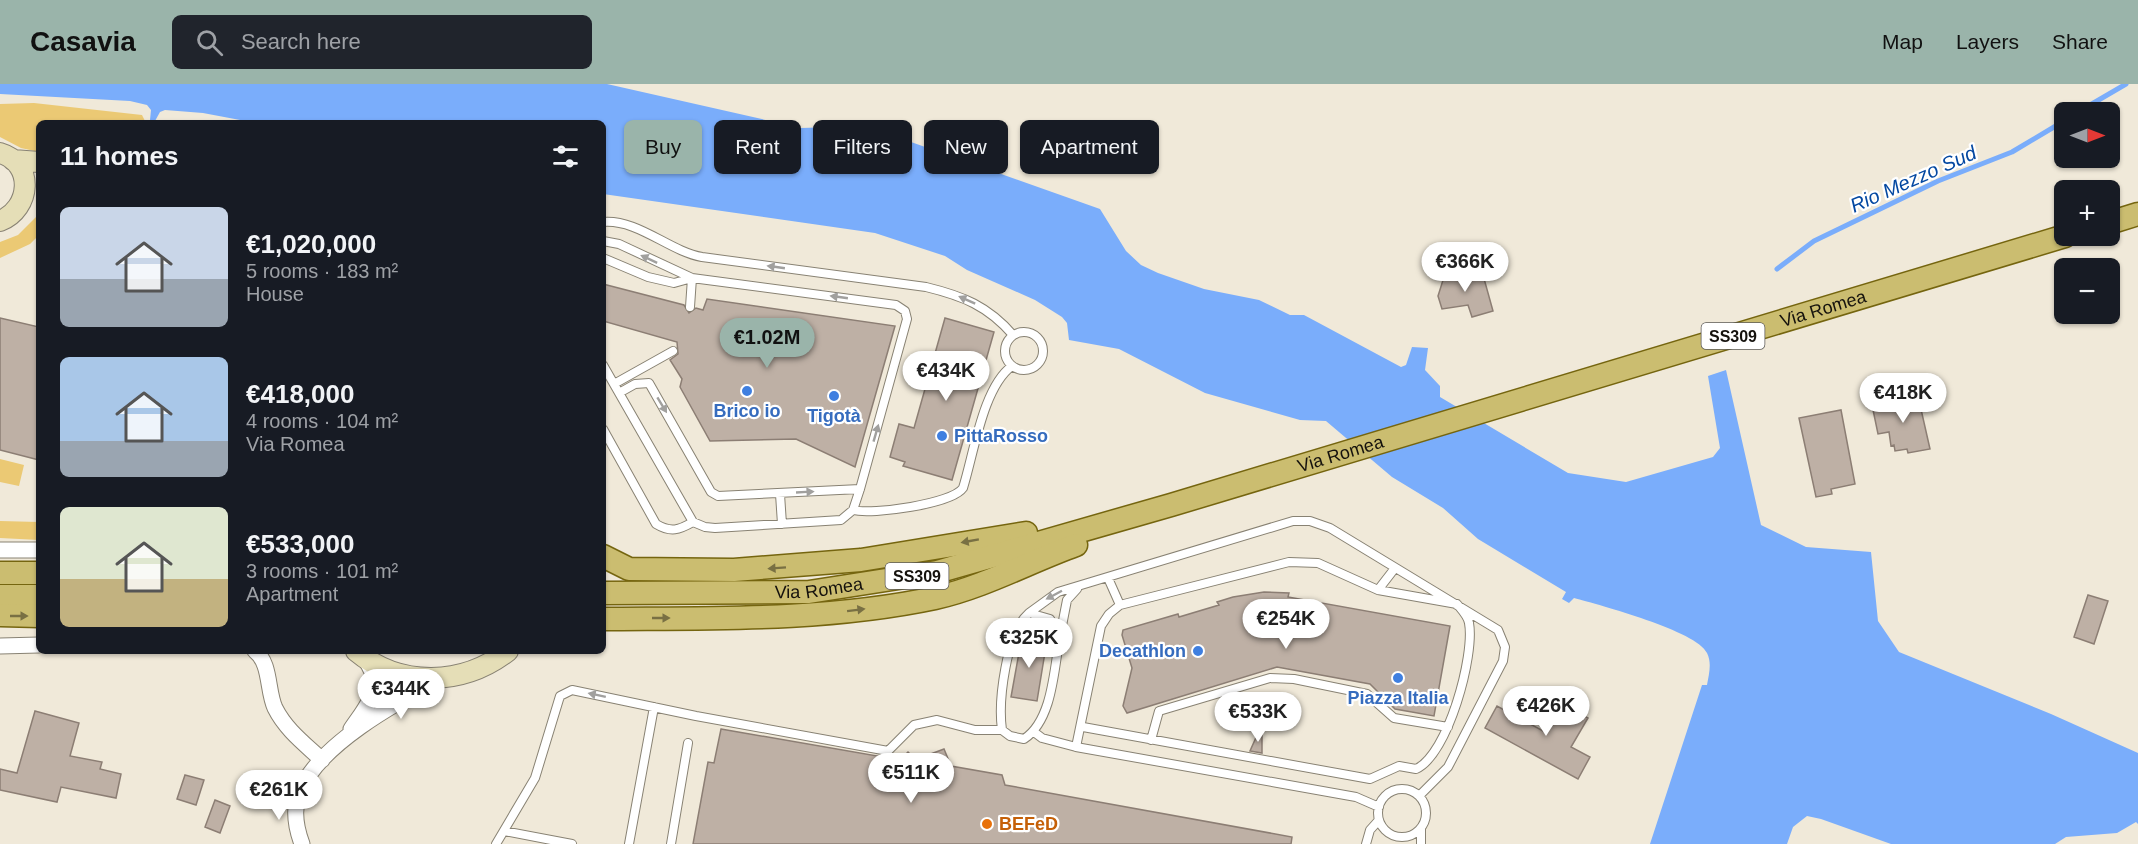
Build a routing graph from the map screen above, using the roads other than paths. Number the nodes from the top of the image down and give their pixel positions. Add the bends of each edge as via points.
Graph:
1 (4, 155) edge
2 (36, 161) edge
3 (36, 199) edge
4 (19, 208) junction
5 (2138, 214) edge
6 (2120, 220) edge
7 (0, 221) edge
8 (606, 222) edge
9 (2054, 239) edge
10 (606, 242) edge
11 (606, 259) edge
12 (692, 278) junction
13 (690, 307) dead end
14 (1013, 335) junction
15 (673, 351) dead end
16 (1012, 366) junction
17 (606, 370) edge
18 (614, 384) junction
19 (618, 393) junction
20 (606, 434) edge
21 (860, 489) junction
22 (780, 494) junction
23 (1171, 505) junction
24 (853, 510) junction
25 (693, 522) junction
26 (782, 524) junction
27 (0, 550) edge
28 (36, 550) edge
29 (606, 558) edge
30 (1395, 568) junction
31 (0, 573) edge
32 (36, 573) edge
33 (1108, 578) junction
34 (1083, 585) junction
35 (1378, 590) junction
36 (606, 593) edge
37 (0, 596) edge
38 (36, 596) edge
39 (1457, 604) junction
40 (1120, 605) junction
41 (1029, 613) junction
42 (0, 615) edge
43 (36, 616) edge
44 (606, 619) edge
45 (1060, 636) junction
46 (36, 645) edge
47 (0, 646) edge
48 (259, 654) edge
49 (360, 654) edge
50 (504, 654) edge
51 (442, 679) junction
52 (654, 707) junction
53 (1083, 727) junction
54 (1448, 727) junction
55 (1002, 730) junction
56 (1034, 732) junction
57 (346, 738) junction
58 (1151, 740) junction
59 (688, 743) dead end
60 (1076, 747) junction
61 (322, 760) junction
62 (1419, 796) junction
63 (1379, 807) junction
64 (1379, 820) junction
65 (1421, 829) junction
66 (504, 831) junction
67 (302, 844) edge
68 (496, 844) edge
69 (572, 844) edge
70 (629, 844) edge
71 (671, 844) edge
72 (1366, 844) edge
73 (1421, 844) edge

1 - 2 main road
1 - 4 main road via 20,168 26,188
3 - 4 main road
4 - 7 main road
5 - 6 main road
14 -> 8 lane via 997,316 953,294 689,255 629,225
9 - 23 main road, Via Romea / SS309
12 -> 10 lane
11 - 12 lane via 674,283
12 - 13 lane
21 -> 12 lane via 907,319 905,311 896,305
14 - 16 lane via 1005,348
14 - 16 lane via 1023,331 1035,335 1043,353 1032,369
15 - 18 lane
16 - 24 lane via 992,389 959,494 940,501
17 - 18 lane
18 - 19 lane
19 -> 22 lane via 635,384 649,383 711,492 718,496
19 - 25 lane
20 - 25 lane via 656,524 677,531
22 -> 21 lane
21 - 24 lane
22 - 26 lane
23 -> 29 main road via 1113,508 1021,534 803,566 629,569
23 - 36 main road, Via Romea / SS309 via 937,572 877,583 809,592
44 -> 23 main road via 756,617 854,610 936,598 988,582
24 - 26 lane via 841,520
25 - 26 lane via 715,528
27 - 28 street
30 - 33 lane via 1330,528 1310,521 1293,521
30 - 35 lane
30 - 39 lane
31 - 32 main road
33 - 34 lane
33 - 40 lane
34 -> 41 lane via 1058,592
34 - 45 lane via 1067,600
35 - 39 lane
35 - 40 lane via 1318,563 1289,562
37 - 38 main road
39 - 54 lane via 1469,620 1470,634 1459,704
39 - 62 lane via 1498,630 1505,647 1503,661 1448,767
40 - 53 lane via 1101,626
41 - 45 lane via 1050,619
41 - 55 lane via 1017,627 1011,647 999,712
42 -> 43 main road
45 - 56 lane via 1043,715
46 - 47 street
48 - 61 street via 274,706 287,728
49 - 51 main road via 401,675
49 - 57 street via 372,669 376,684 372,698
50 - 51 main road via 469,673
51 - 57 street via 397,703
52 - 55 lane via 888,751 914,725 937,720 975,730
52 -> 66 lane via 572,690 560,696 535,778
52 - 70 lane
53 - 58 lane
53 - 60 lane
54 - 58 lane via 1423,766 1400,766 1370,779
54 - 58 lane via 1394,718 1367,694 1270,678 1159,711
55 - 56 lane via 1024,739
56 - 60 lane
57 - 61 street
59 - 71 lane
60 - 63 lane via 1356,797
61 - 67 street via 297,799 296,827
62 - 63 lane via 1407,789 1392,791
62 - 65 lane via 1426,808
63 - 64 lane
64 - 65 lane via 1387,833 1401,838
64 - 72 lane via 1370,830
65 - 73 lane
66 - 68 lane
66 - 69 lane

